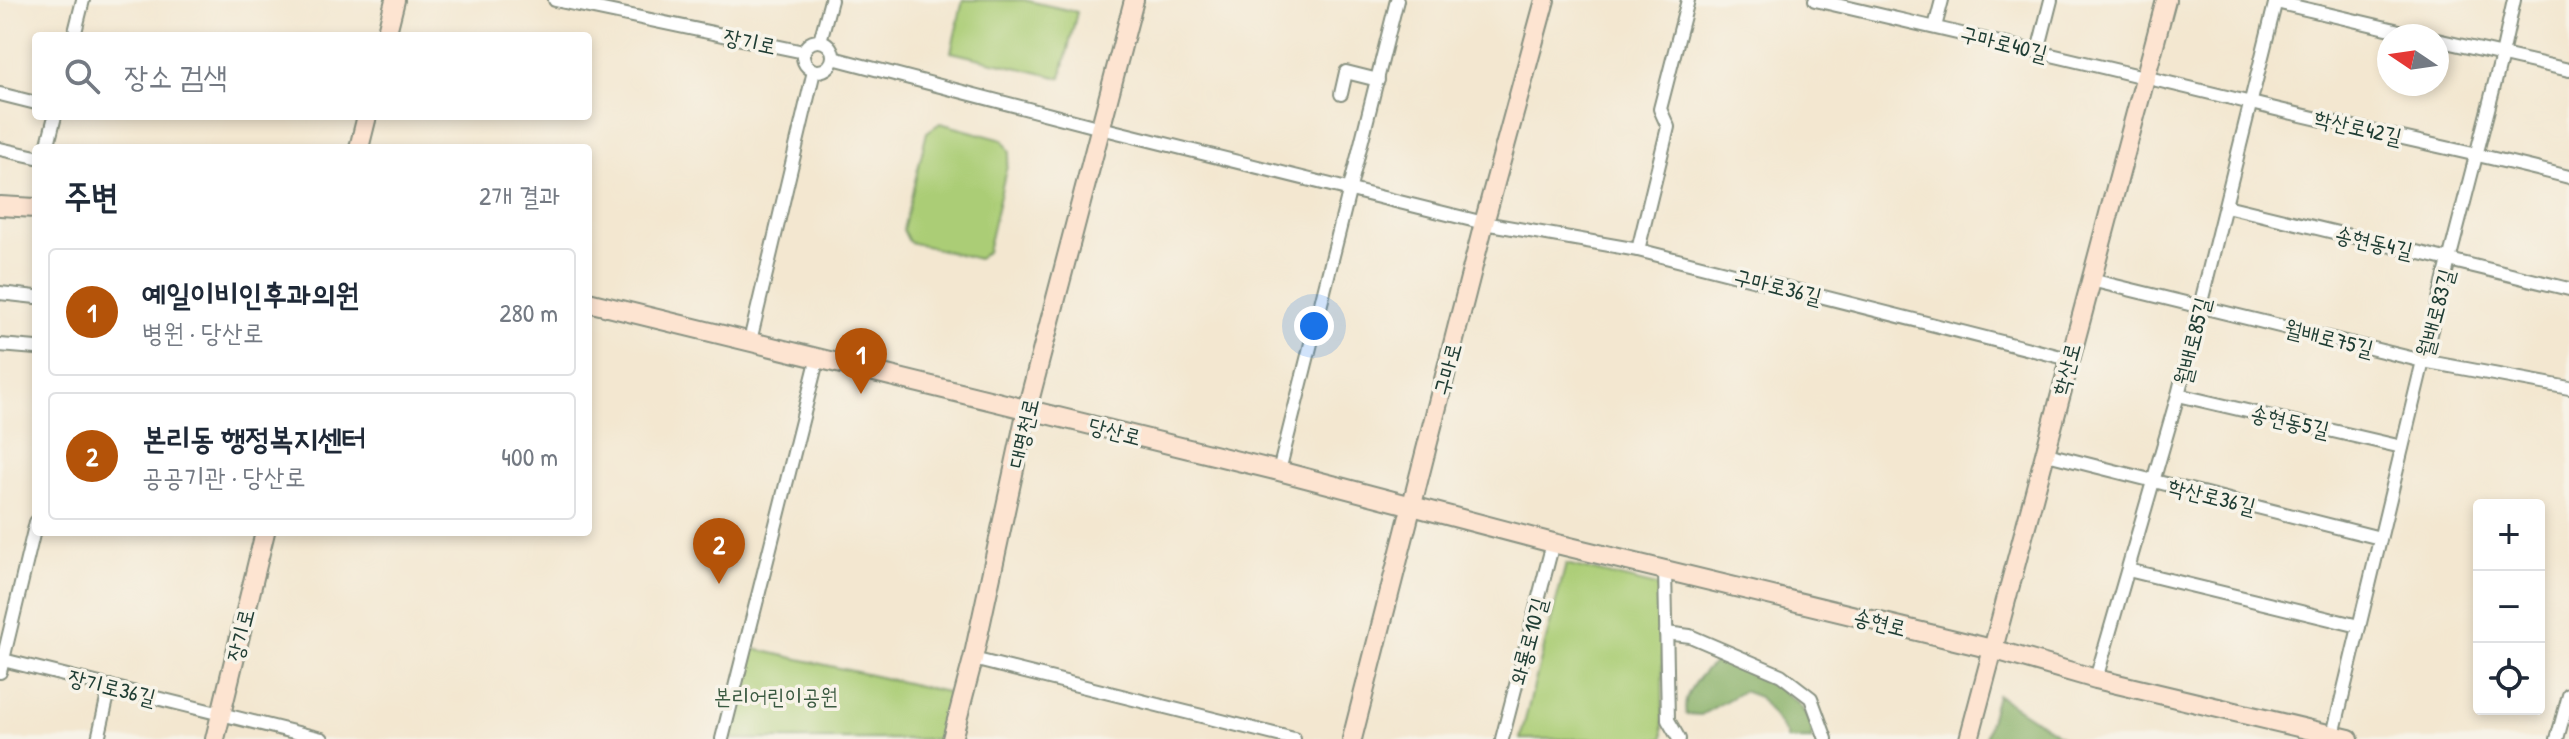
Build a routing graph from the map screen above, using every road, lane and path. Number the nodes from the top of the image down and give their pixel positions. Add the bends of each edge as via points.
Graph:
1 (83, 0) edge
2 (395, 0) edge
3 (555, 0) edge
4 (831, 0) edge
5 (1134, 0) edge
6 (1397, 0) edge
7 (1545, 0) edge
8 (1688, 0) edge
9 (1815, 0) edge
10 (1942, 0) edge
11 (2051, 0) edge
12 (2166, 0) edge
13 (2514, 0) edge
14 (2276, 1) edge
15 (2377, 25) edge
16 (1935, 27) junction
17 (75, 32) edge
18 (387, 32) edge
19 (820, 41) junction
20 (2449, 43) edge
21 (2038, 51) junction
22 (804, 52) junction
23 (2502, 55) junction
24 (833, 58) junction
25 (2569, 70) edge
26 (814, 71) junction
27 (2146, 77) junction
28 (1378, 80) junction
29 (0, 94) edge
30 (1341, 94) dead end
31 (32, 102) edge
32 (2251, 103) junction
33 (54, 120) edge
34 (366, 120) edge
35 (1101, 128) junction
36 (48, 144) edge
37 (360, 144) edge
38 (0, 149) edge
39 (2477, 153) junction
40 (32, 156) edge
41 (2569, 177) edge
42 (1351, 190) junction
43 (32, 203) edge
44 (0, 206) edge
45 (2226, 206) junction
46 (1484, 223) junction
47 (1638, 250) junction
48 (2449, 260) junction
49 (2091, 280) junction
50 (2569, 289) edge
51 (0, 293) edge
52 (32, 297) edge
53 (592, 303) edge
54 (2202, 306) junction
55 (750, 341) junction
56 (0, 345) edge
57 (32, 348) edge
58 (818, 357) junction
59 (2069, 359) junction
60 (2423, 361) junction
61 (2569, 388) edge
62 (2178, 395) junction
63 (1027, 409) junction
64 (2402, 447) junction
65 (2043, 453) junction
66 (1279, 471) junction
67 (2154, 481) junction
68 (1411, 506) junction
69 (33, 536) edge
70 (264, 536) edge
71 (2380, 538) junction
72 (1553, 543) junction
73 (1665, 570) junction
74 (2128, 570) junction
75 (0, 611) edge
76 (14, 615) junction
77 (2359, 626) junction
78 (1666, 633) junction
79 (1992, 649) junction
80 (973, 659) junction
81 (2, 666) edge
82 (2096, 679) junction
83 (110, 686) junction
84 (2569, 695) edge
85 (221, 714) junction
86 (2295, 732) edge
87 (2341, 737) edge
88 (98, 739) edge
89 (215, 739) edge
90 (322, 739) edge
91 (722, 739) edge
92 (952, 739) edge
93 (1294, 739) edge
94 (1352, 739) edge
95 (1502, 739) edge
96 (1679, 739) edge
97 (1826, 739) edge
98 (1969, 739) edge
99 (2557, 739) edge

1 - 17 street
2 - 18 main road
3 - 22 street, 장기로
4 - 19 street
5 - 35 main road, 대명천로
6 - 28 street
7 - 46 main road, 구마로
8 - 47 street via 1660,109 1668,127
9 - 16 street, 구마로40길
10 - 16 street
11 - 21 street
12 - 27 main road, 학산로
13 - 23 street, 월배로83길
14 - 15 street
14 - 32 street, 월배로85길
16 - 21 street, 구마로40길
19 - 22 street via 810,43
19 - 24 street via 829,46
20 - 23 street
21 - 27 street, 구마로40길
22 - 26 street via 806,65
23 - 25 street
23 - 39 street, 월배로83길
24 - 26 street via 828,68
24 - 35 street
26 - 55 street
27 - 32 street, 학산로42길
27 - 49 main road, 학산로
28 - 30 street via 1346,72
28 - 42 street
29 - 31 street
32 - 39 street, 학산로42길
32 - 45 street, 월배로85길
33 - 36 street
34 - 37 main road
35 - 42 street, 구마로36길
35 - 63 main road, 대명천로
38 - 40 street
39 - 41 street, 학산로42길
39 - 48 street, 월배로83길
42 - 46 street, 구마로36길
42 - 66 street
43 - 44 main road
45 - 48 street, 송현동4길
45 - 54 street, 월배로85길
46 - 47 street, 구마로36길
46 - 68 main road, 구마로
47 - 59 street, 구마로36길
48 - 50 street, 송현동4길
48 - 60 street, 월배로83길
49 - 54 street, 월배로75길
49 - 59 main road, 학산로
51 - 52 street
53 - 55 main road, 당산로
54 - 60 street, 월배로75길
54 - 62 street, 월배로85길
55 - 58 main road, 당산로
56 - 57 street
58 - 63 main road, 당산로
58 - 91 street
59 - 65 main road, 학산로
60 - 61 street, 월배로75길
60 - 64 street, 월배로83길
62 - 64 street, 송현동5길
62 - 67 street, 월배로85길
63 - 66 main road, 당산로
63 - 80 main road, 대명천로
64 - 71 street, 월배로83길
65 - 67 street, 학산로36길
65 - 79 main road, 학산로
66 - 68 main road, 당산로
67 - 71 street, 학산로36길
67 - 74 street, 월배로85길
68 - 72 main road, 송현로
68 - 94 main road, 구마로
69 - 76 street
70 - 85 main road, 장기로
71 - 77 street, 월배로83길
72 - 73 main road, 송현로
72 - 95 street, 와룡로10길
73 - 78 street
73 - 79 main road, 송현로
74 - 77 street
74 - 82 street, 월배로85길
75 - 76 street
76 - 81 street
77 - 87 street, 월배로83길
78 - 96 street via 1668,720
78 - 97 street via 1690,636 1781,675 1811,698
79 - 82 main road, 송현로
79 - 98 main road, 학산로
80 - 92 main road, 대명천로
80 - 93 street
81 - 83 street, 장기로36길
82 - 86 main road, 송현로
83 - 85 street, 장기로36길
83 - 88 street
84 - 99 street
85 - 89 main road, 장기로
85 - 90 street, 장기로36길
86 - 87 main road, 송현로

